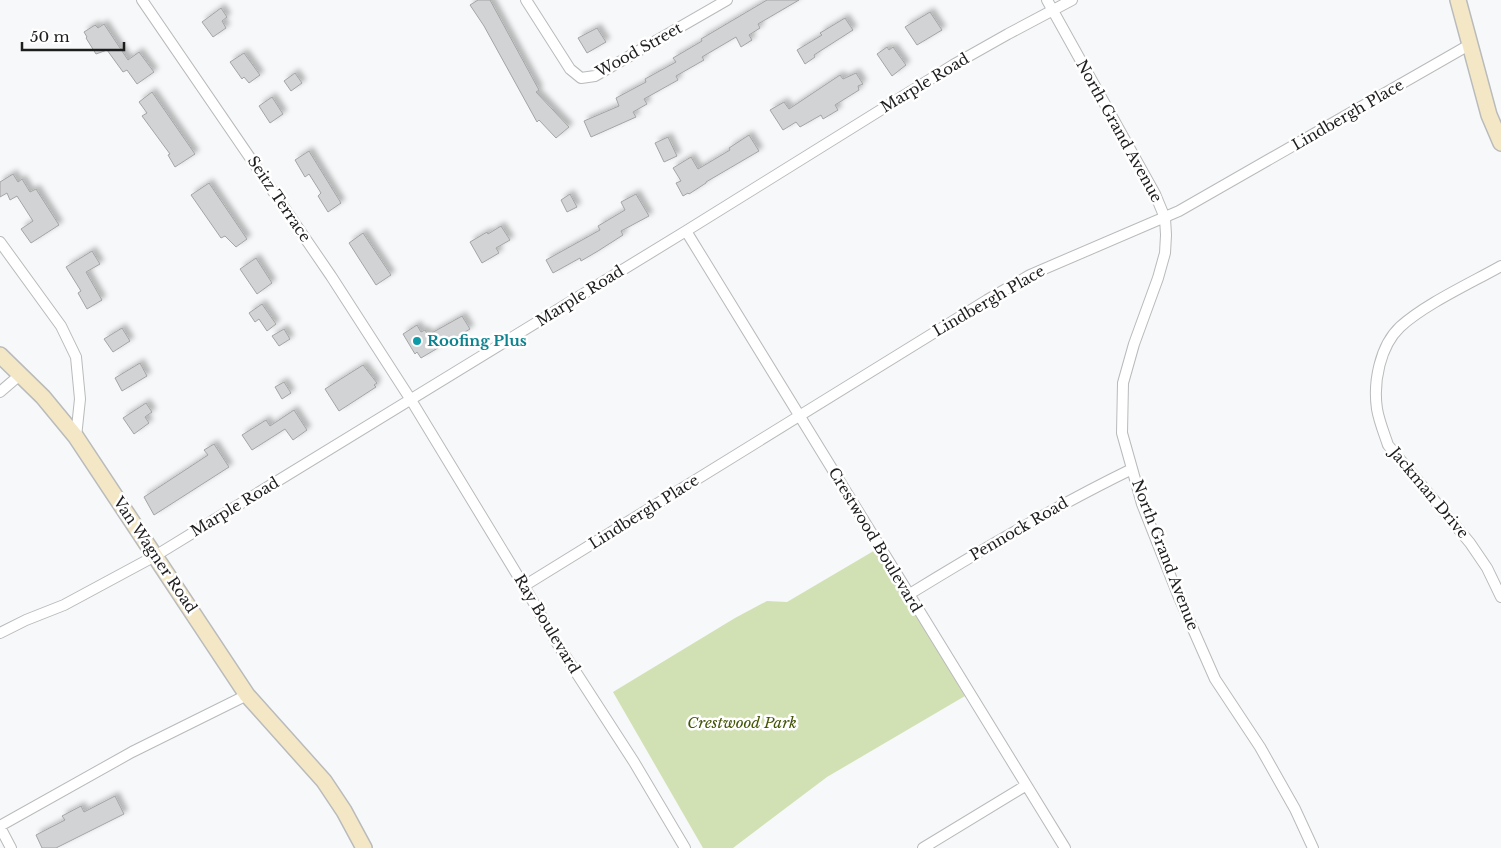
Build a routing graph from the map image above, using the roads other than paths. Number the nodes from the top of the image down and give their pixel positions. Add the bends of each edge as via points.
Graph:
1 (142, 0) edge
2 (526, 0) edge
3 (727, 0) edge
4 (1047, 0) edge
5 (1072, 0) edge
6 (1458, 0) edge
7 (1052, 10) junction
8 (1469, 45) junction
9 (1501, 143) edge
10 (1165, 218) junction
11 (686, 231) junction
12 (0, 242) edge
13 (1501, 266) edge
14 (0, 355) edge
15 (20, 374) junction
16 (0, 392) edge
17 (411, 400) junction
18 (799, 416) junction
19 (76, 437) junction
20 (1132, 469) junction
21 (155, 556) junction
22 (524, 586) junction
23 (908, 595) junction
24 (1501, 597) edge
25 (0, 633) edge
26 (247, 695) junction
27 (1025, 786) junction
28 (0, 826) edge
29 (11, 848) edge
30 (364, 848) edge
31 (685, 848) edge
32 (923, 848) edge
33 (1065, 848) edge
34 (1313, 848) edge

1 - 17 street, Seitz Terrace via 331,276
2 - 3 street, Wood Street via 570,69 580,78 595,76
4 - 7 street, North Grand Avenue
5 - 7 street, Marple Road
6 - 8 street
7 - 10 street, North Grand Avenue via 1155,194
7 - 11 street, Marple Road via 953,65
8 - 9 street via 1489,115
8 - 10 street, Lindbergh Place
10 - 18 street, Lindbergh Place via 1030,275
10 - 20 street, North Grand Avenue via 1162,262 1123,383 1122,433
11 - 17 street, Marple Road
11 - 18 street, Crestwood Boulevard
12 - 19 street via 61,326 76,357 80,398
13 - 24 street, Jackman Drive via 1424,309 1400,327 1380,361 1376,382 1376,407 1388,445 1470,543
14 - 15 street, Van Wagner Road
15 - 16 street
15 - 19 street, Van Wagner Road
17 - 21 street, Marple Road
17 - 22 street, Ray Boulevard
18 - 22 street, Lindbergh Place
18 - 23 street, Crestwood Boulevard
19 - 21 street, Van Wagner Road
20 - 23 street, Pennock Road via 1082,493
20 - 34 street, North Grand Avenue via 1142,504 1215,679 1260,747
21 - 25 street, Marple Road via 64,605
21 - 26 street, Van Wagner Road
22 - 31 street, Ray Boulevard
23 - 27 street, Crestwood Boulevard
26 - 28 street via 133,751
26 - 30 street, Van Wagner Road via 324,782
27 - 32 street
27 - 33 street, Crestwood Boulevard
28 - 29 street

